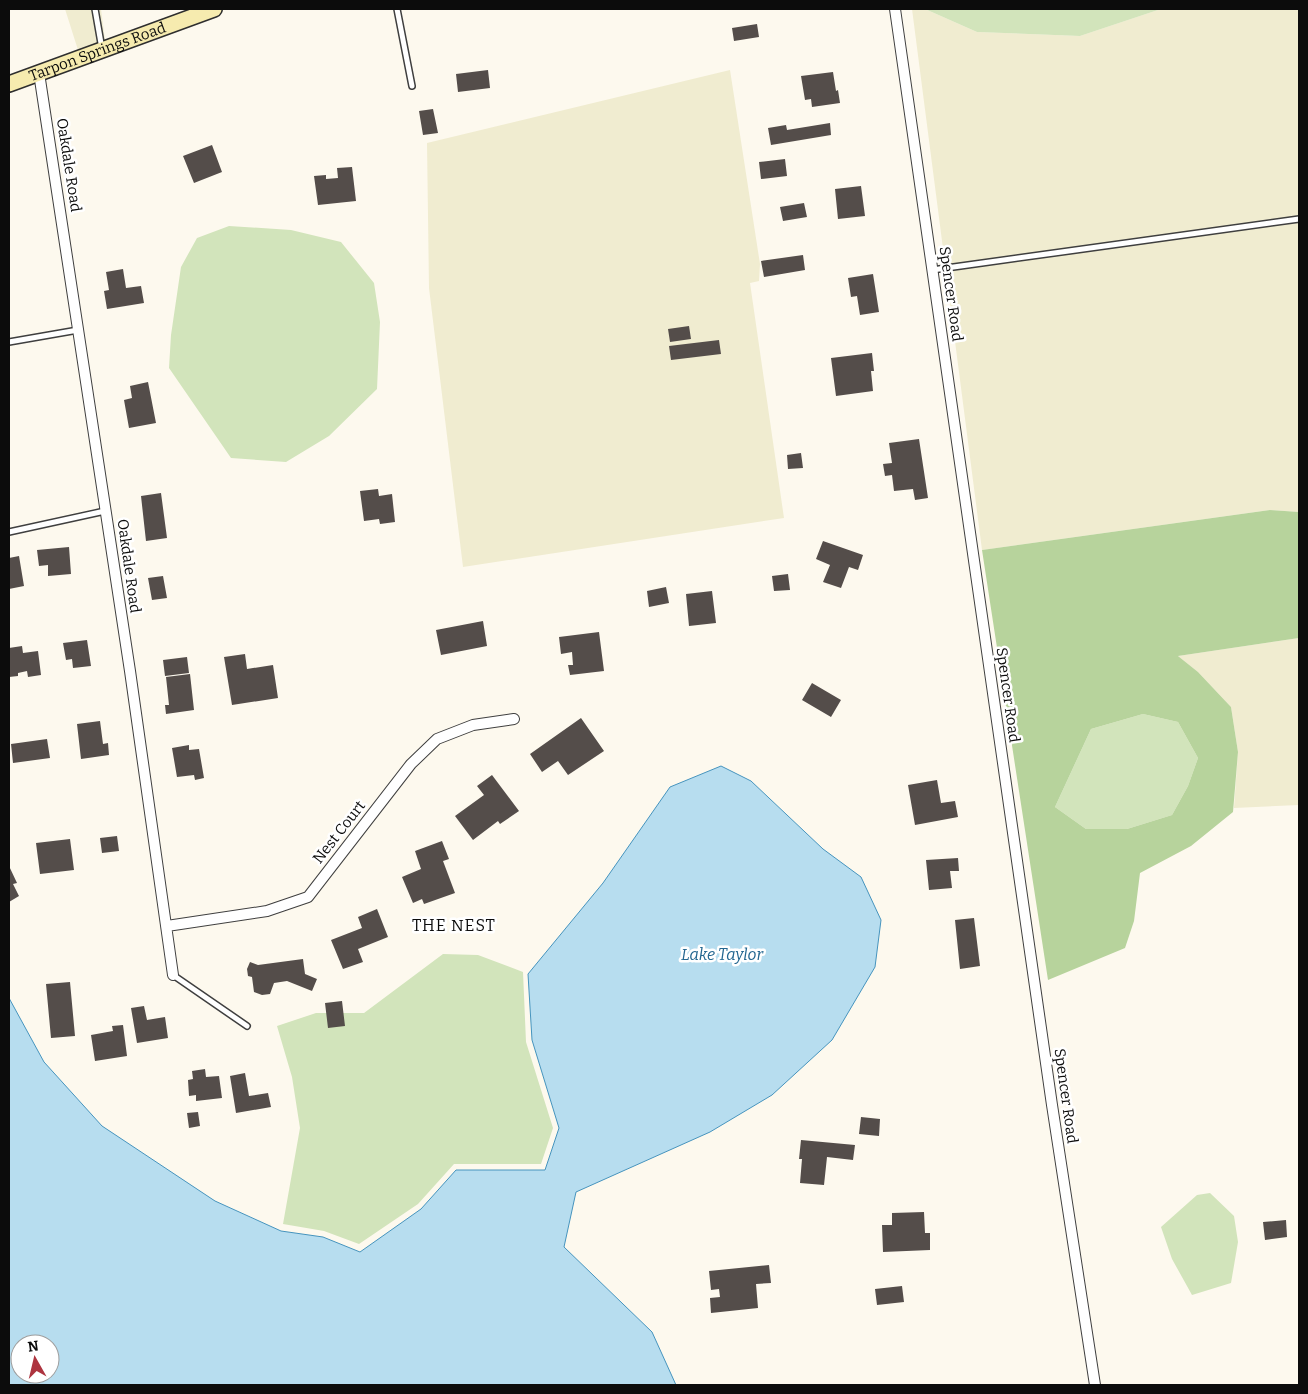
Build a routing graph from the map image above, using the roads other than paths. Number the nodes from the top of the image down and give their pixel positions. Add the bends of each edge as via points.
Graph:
1 (95, 9) edge
2 (214, 9) edge
3 (397, 9) edge
4 (895, 9) edge
5 (102, 50) junction
6 (39, 73) junction
7 (9, 84) edge
8 (412, 86) dead end
9 (1299, 220) edge
10 (932, 270) junction
11 (78, 330) junction
12 (9, 342) edge
13 (106, 511) junction
14 (9, 532) edge
15 (514, 719) dead end
16 (167, 926) junction
17 (173, 975) joint
18 (247, 1026) dead end
19 (1095, 1385) edge

1 - 5 lane
2 - 5 main road, Tarpon Springs Road
3 - 8 lane
4 - 10 street, Spencer Road
5 - 6 main road, Tarpon Springs Road
6 - 7 main road, Tarpon Springs Road
6 - 11 street, Oakdale Road
9 - 10 lane
10 - 19 street, Spencer Road
11 - 12 lane
11 - 13 street, Oakdale Road
13 - 14 lane
13 - 16 street, Oakdale Road
15 - 16 street, Nest Court via 473,725 437,739 411,764 308,897 267,911
16 - 17 street, Oakdale Road
17 - 18 lane, Oakdale Road

